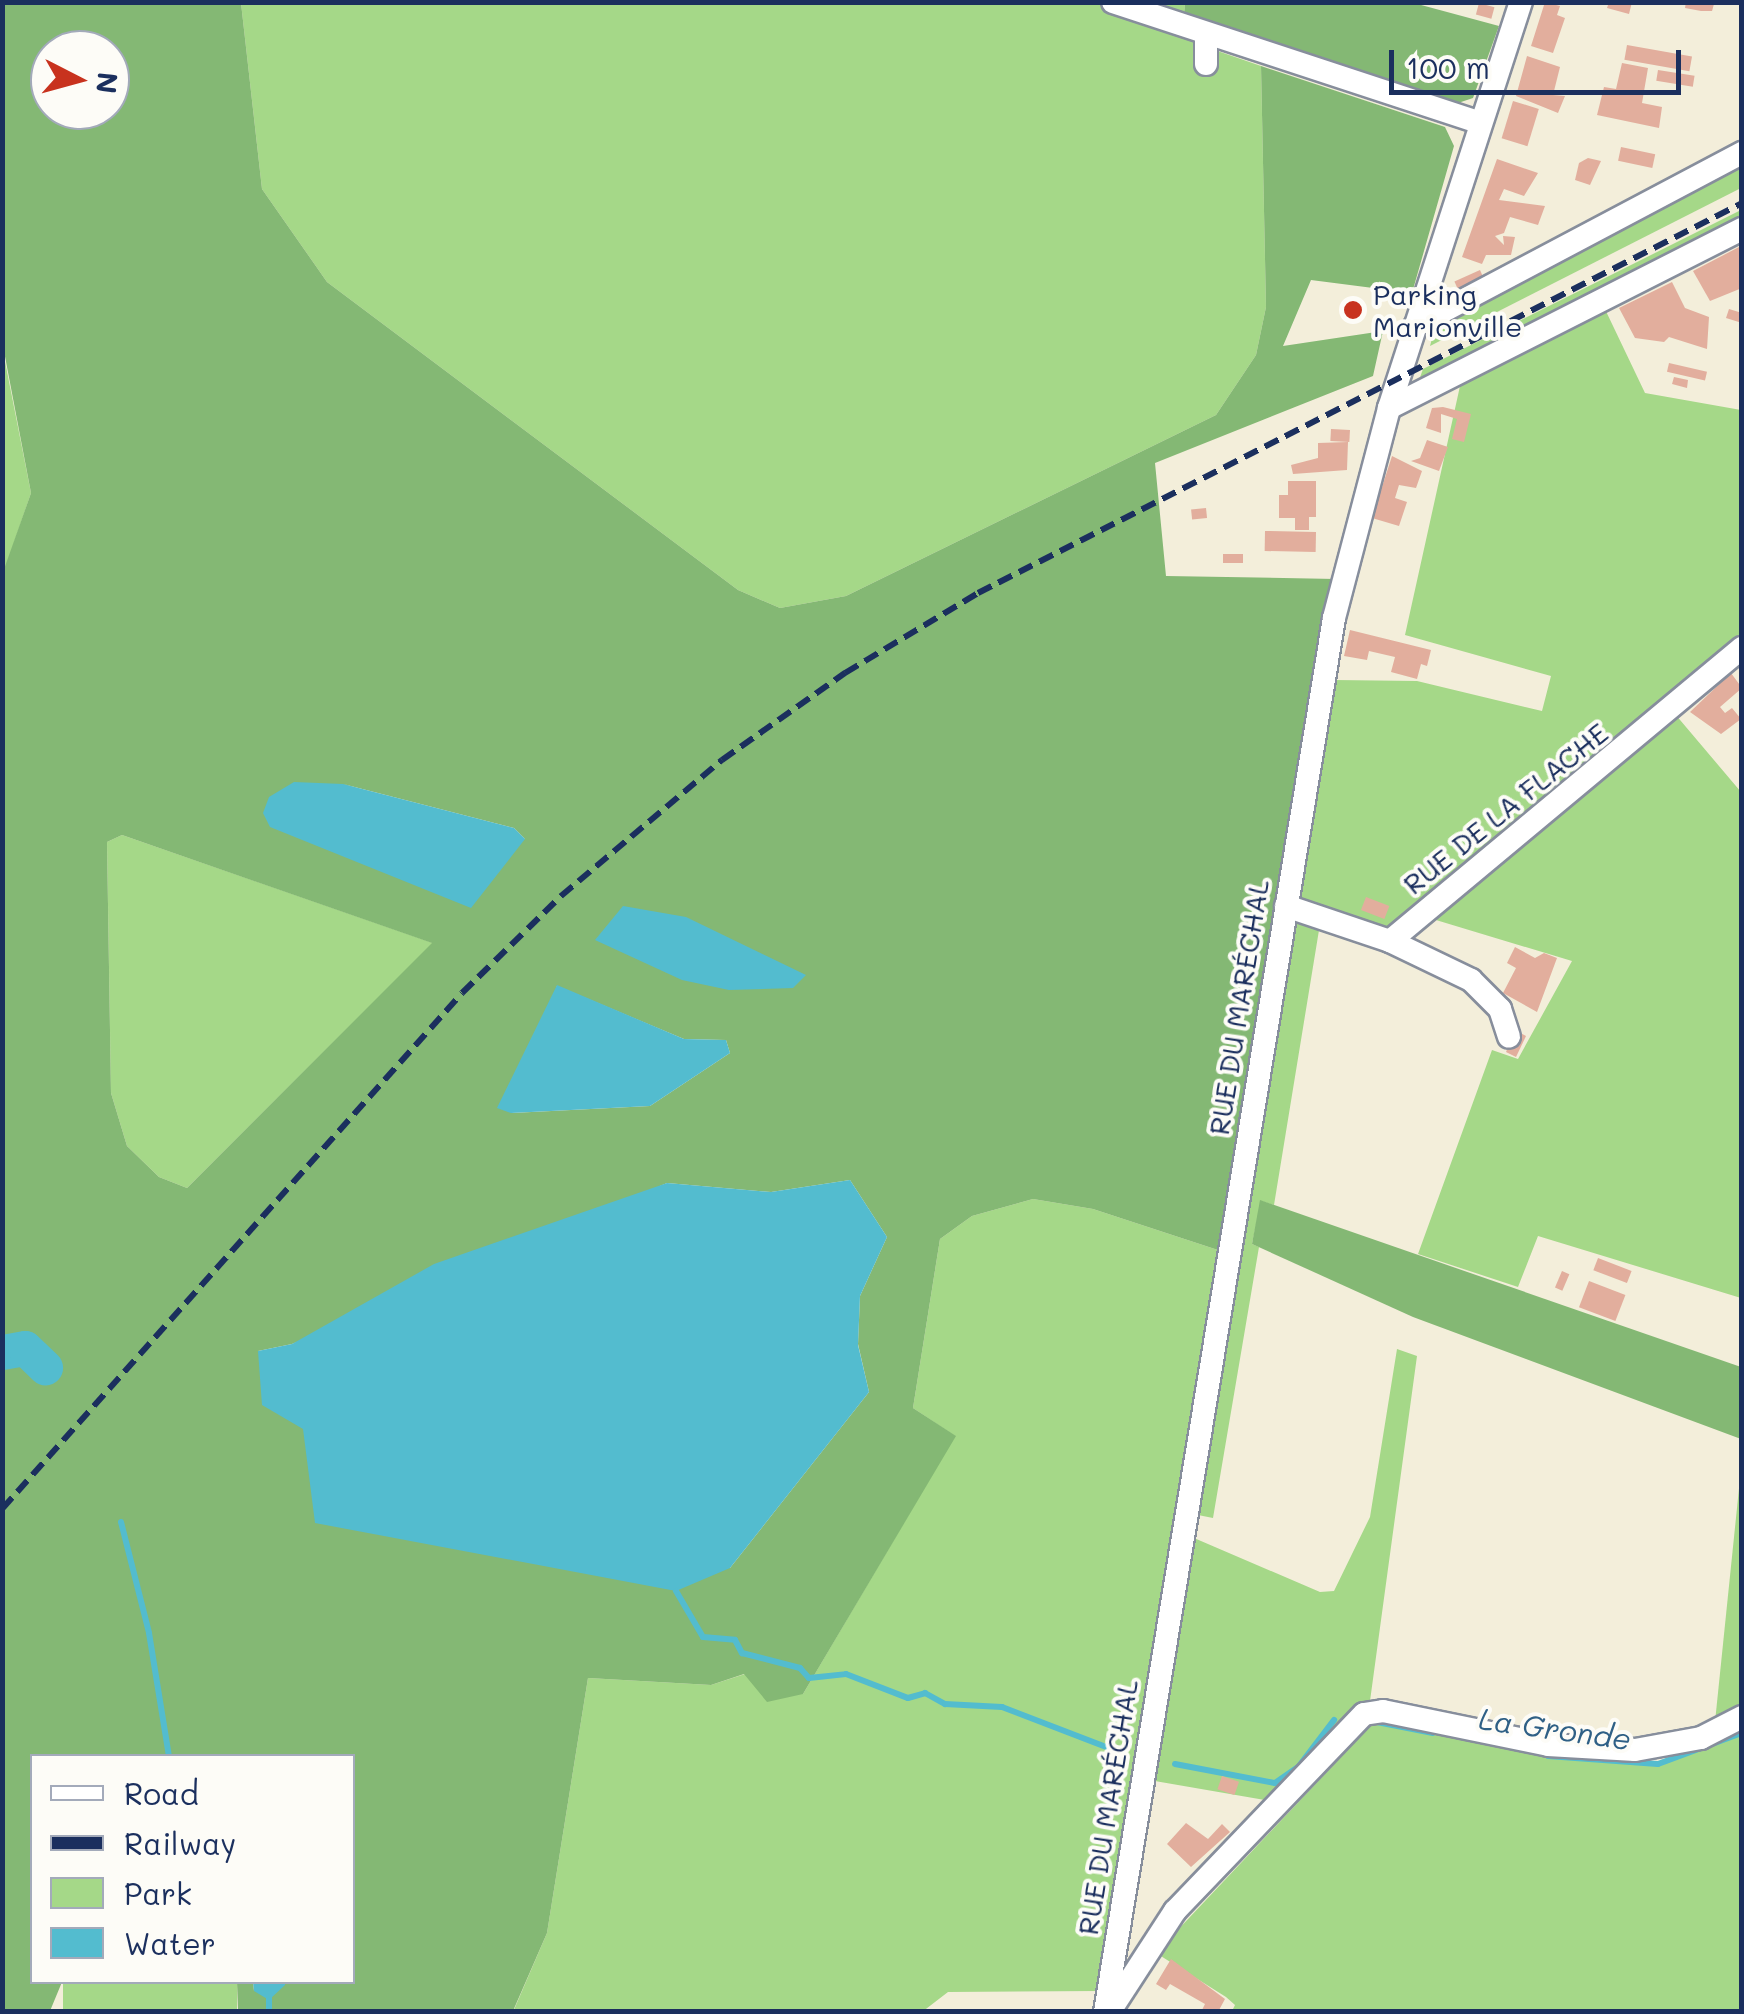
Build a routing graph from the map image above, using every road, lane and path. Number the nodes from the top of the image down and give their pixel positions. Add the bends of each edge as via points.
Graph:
1 (1113, 2) edge
2 (1521, 2) edge
3 (1206, 34) junction
4 (1206, 64) dead end
5 (1481, 123) junction
6 (1742, 152) edge
7 (1742, 228) edge
8 (1415, 326) junction
9 (1390, 408) junction
10 (1742, 648) edge
11 (1286, 906) junction
12 (1390, 941) junction
13 (1509, 1037) dead end
14 (1742, 1717) edge
15 (1108, 2012) edge

1 - 3 street
2 - 5 street, RUE DU MARÉCHAL
3 - 4 street
3 - 5 street
5 - 8 street, RUE DU MARÉCHAL
6 - 8 street
7 - 9 street
8 - 9 street, RUE DU MARÉCHAL
9 - 11 street, RUE DU MARÉCHAL via 1334,618
10 - 12 street, RUE DE LA FLACHE
11 - 12 street
11 - 15 street, RUE DU MARÉCHAL
12 - 13 street via 1471,980 1500,1009
14 - 15 street via 1668,1746 1607,1750 1372,1711 1358,1718 1147,1950

